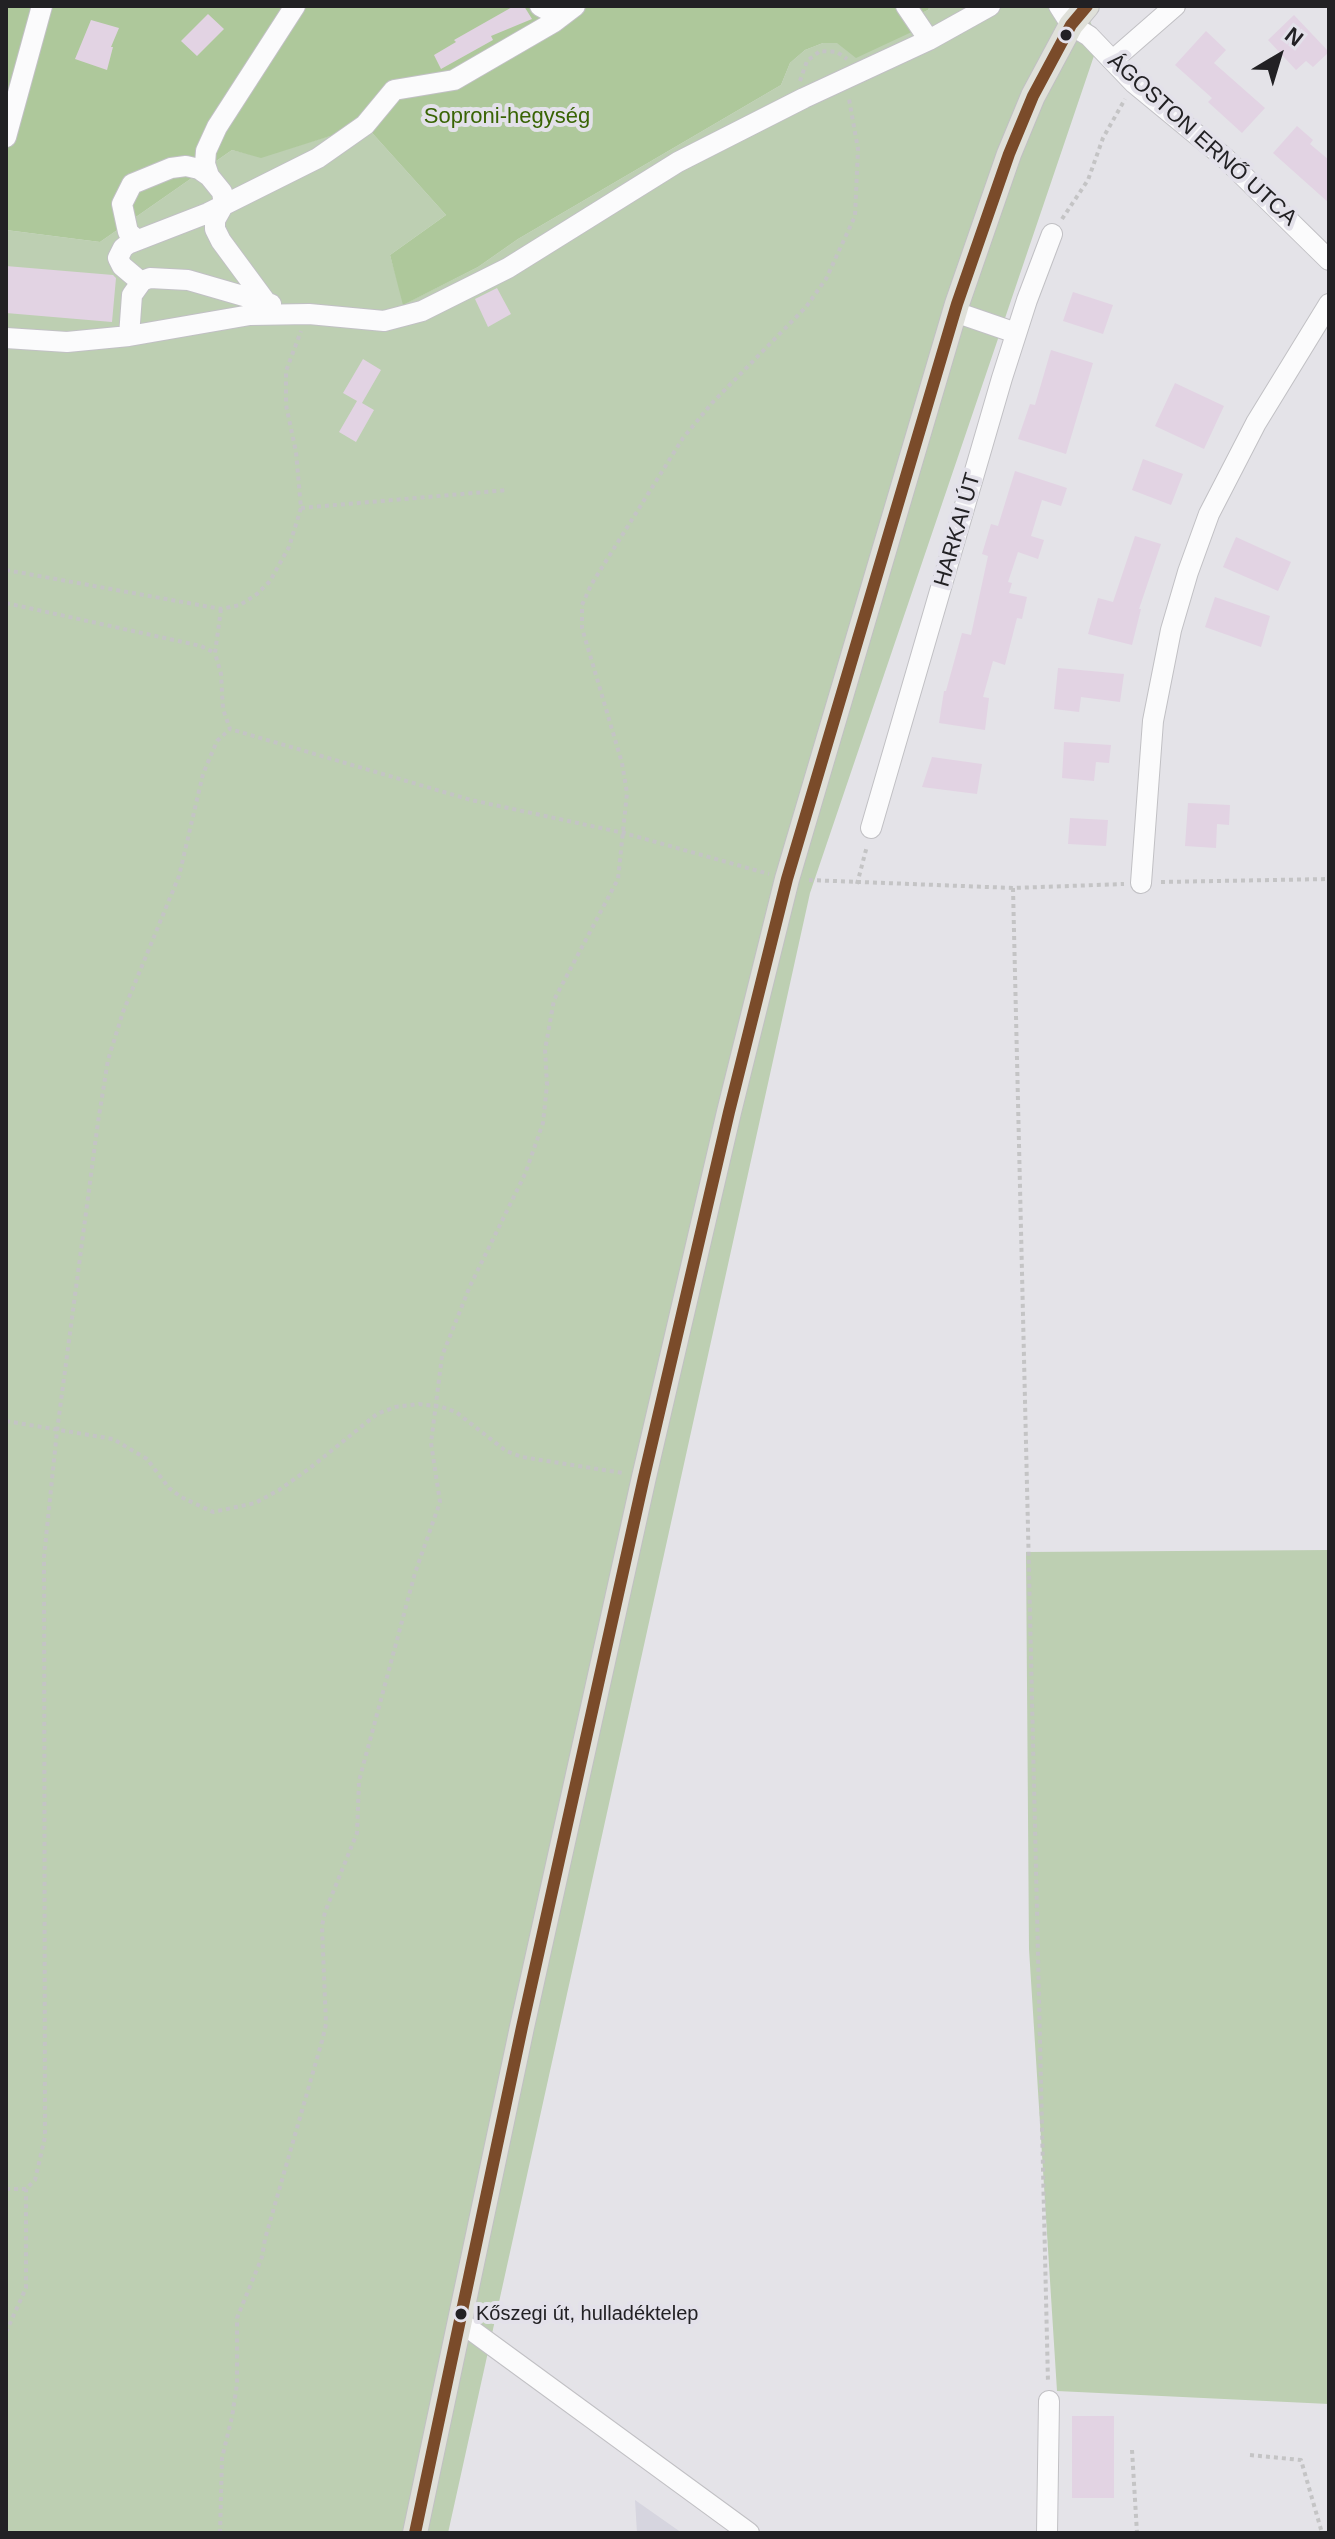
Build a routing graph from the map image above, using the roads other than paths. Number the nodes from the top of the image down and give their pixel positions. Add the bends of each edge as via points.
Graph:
1 (295, 6) edge
2 (540, 6) edge
3 (906, 6) edge
4 (990, 6) edge
5 (1175, 6) edge
6 (43, 8) edge
7 (568, 12) edge
8 (1072, 12) edge
9 (964, 13) edge
10 (929, 40) junction
11 (1113, 60) junction
12 (6, 137) edge
13 (209, 176) junction
14 (224, 204) junction
15 (1052, 234) road end
16 (137, 240) junction
17 (1329, 260) edge
18 (141, 282) junction
19 (266, 302) junction
20 (1329, 304) edge
21 (955, 312) junction
22 (309, 314) junction
23 (1016, 333) junction
24 (129, 336) junction
25 (6, 338) edge
26 (871, 828) road end
27 (1141, 883) road end
28 (459, 2321) junction
29 (1049, 2401) road end
30 (415, 2533) edge
31 (749, 2533) edge
32 (1047, 2533) edge

1 - 13 street via 217,127 206,151
2 - 7 street
3 - 10 street
4 - 9 street
5 - 11 street
6 - 12 street
7 - 14 street via 454,80 394,90 346,140
8 - 11 street, ÁGOSTON ERNŐ UTCA
8 - 21 main road via 1009,154
9 - 10 street
10 - 22 street via 678,162 508,268 422,311 384,321
11 - 17 street, ÁGOSTON ERNŐ UTCA via 1225,158
13 - 14 street
13 - 16 street via 186,166 132,184 122,204 128,232
14 - 16 street
14 - 19 street via 215,229
15 - 23 street, HARKAI ÚT
16 - 18 street via 118,258
18 - 19 street via 158,276 177,278
18 - 24 street via 132,295
19 - 22 street
20 - 27 street via 1256,423 1209,514 1188,572 1153,721
21 - 23 street
21 - 28 main road via 787,879 729,1112
22 - 24 street via 250,315
23 - 26 street, HARKAI ÚT
24 - 25 street via 67,342
28 - 30 main road
28 - 31 street
29 - 32 street

